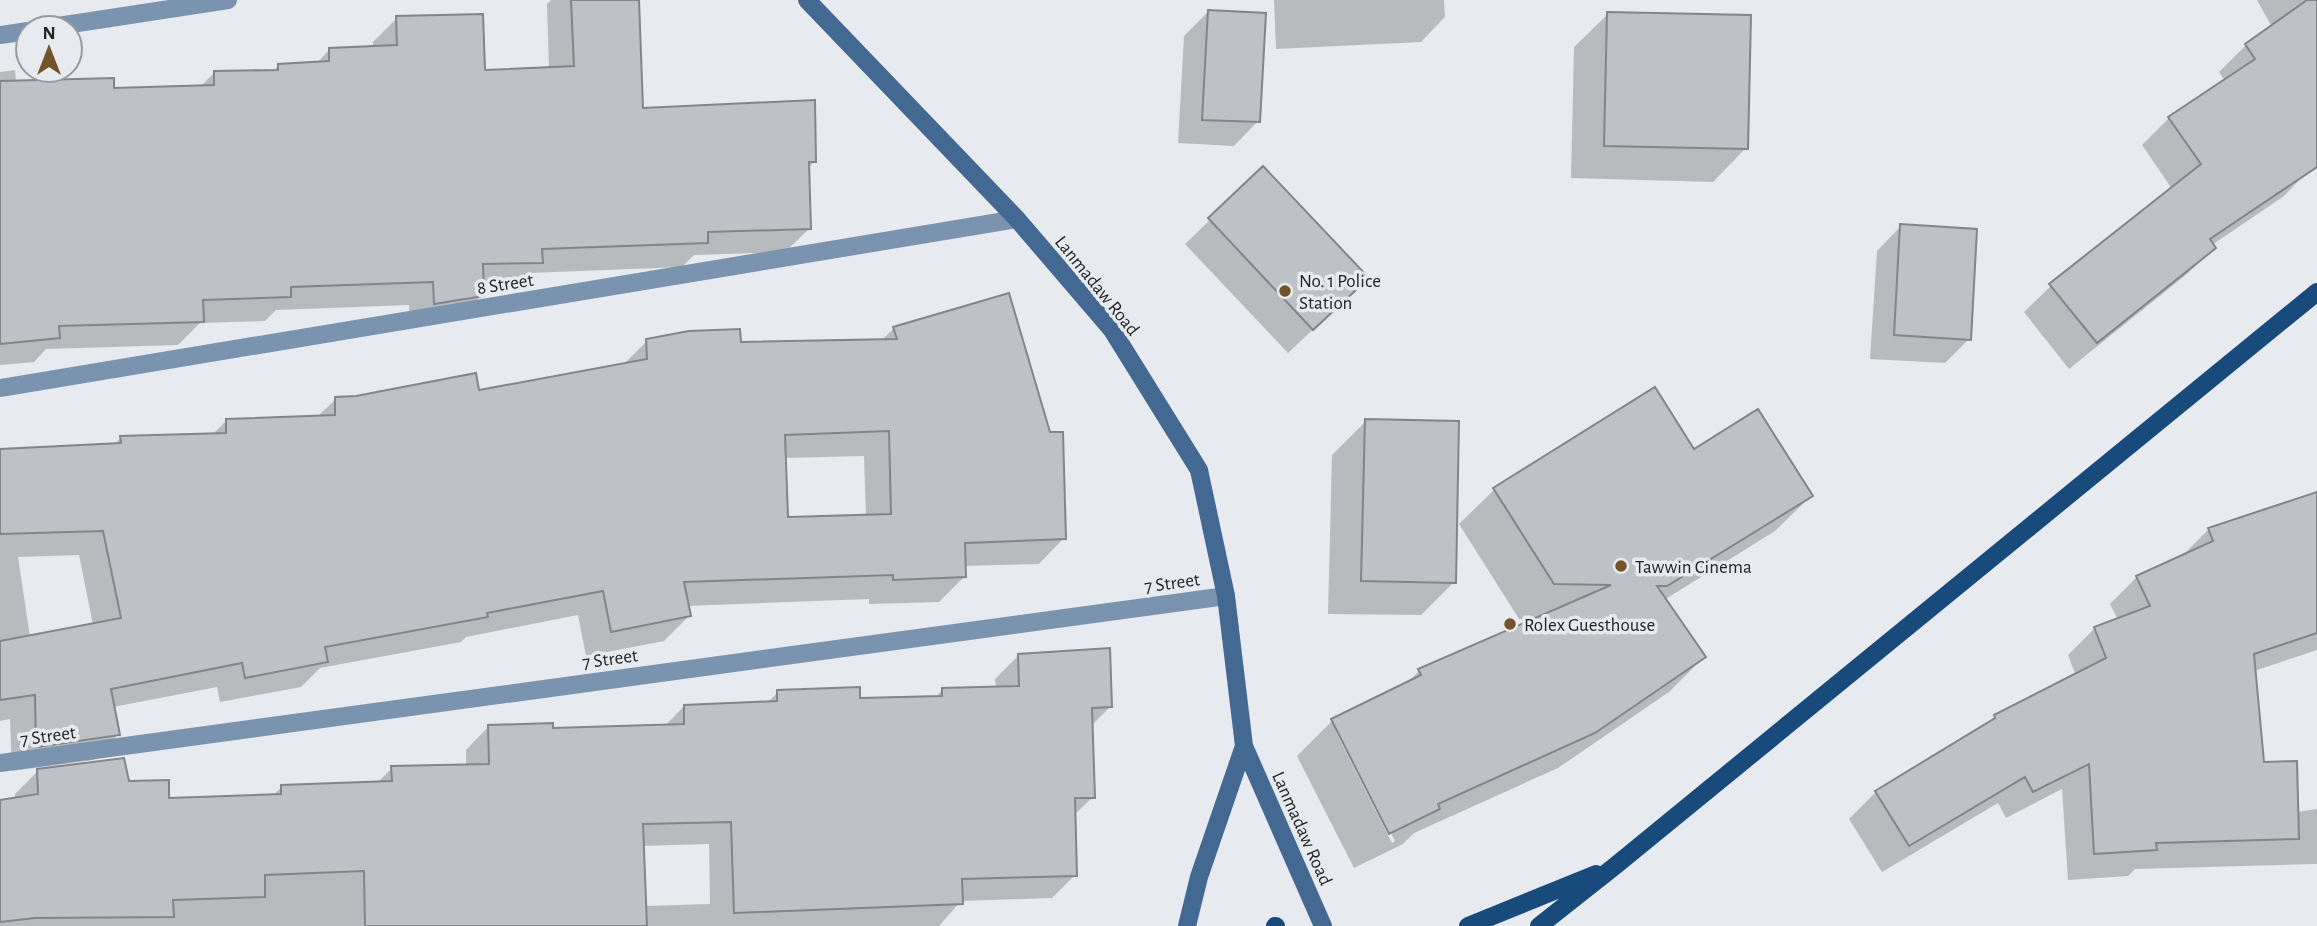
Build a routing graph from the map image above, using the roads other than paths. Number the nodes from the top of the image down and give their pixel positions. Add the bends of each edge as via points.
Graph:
1 (228, 0) edge
2 (807, 0) edge
3 (84, 22) edge
4 (1017, 219) junction
5 (2317, 292) edge
6 (0, 388) edge
7 (1226, 596) junction
8 (1244, 746) junction
9 (0, 763) edge
10 (1615, 866) junction
11 (1187, 926) edge
12 (1323, 926) edge
13 (1468, 926) edge
14 (1539, 926) edge

1 - 3 street
2 - 4 street, Lanmadaw Road
4 - 6 street, 8 Street
4 - 7 street, Lanmadaw Road via 1112,330 1199,470
5 - 10 main road
7 - 8 street, Lanmadaw Road
7 - 9 street, 7 Street
8 - 11 street, Lanmadaw Road
8 - 12 street, Lanmadaw Road
10 - 13 main road
10 - 14 main road

